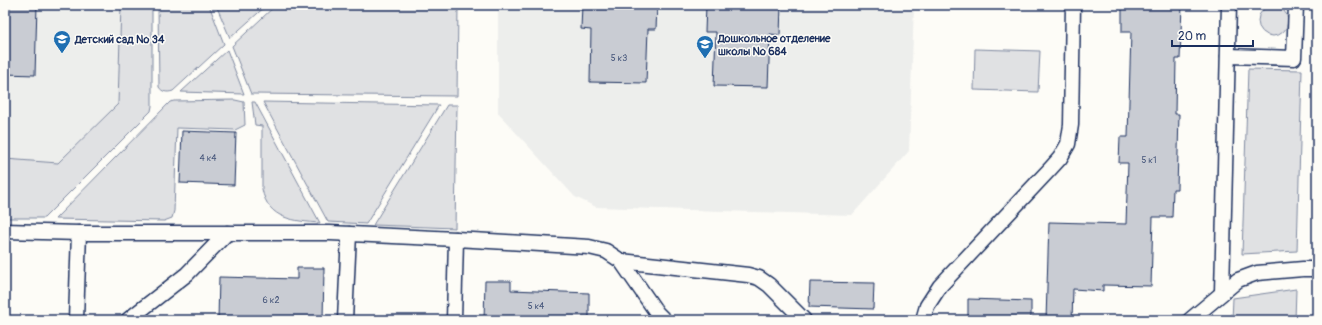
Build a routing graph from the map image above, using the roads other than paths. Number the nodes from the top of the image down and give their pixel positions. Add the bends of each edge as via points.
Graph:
1 (1073, 5) edge
2 (1229, 5) edge
3 (1296, 5) edge
4 (1228, 56) junction
5 (5, 231) edge
6 (79, 233) junction
7 (227, 234) junction
8 (349, 234) junction
9 (456, 239) junction
10 (621, 261) junction
11 (1317, 269) edge
12 (1222, 292) junction
13 (76, 320) edge
14 (128, 320) edge
15 (345, 320) edge
16 (454, 320) edge
17 (664, 320) edge
18 (804, 320) edge
19 (923, 320) edge
20 (1190, 320) edge

1 - 19 lane via 1071,125 1068,144 1051,168 940,286 927,306
2 - 4 lane
3 - 4 lane via 1294,58
4 - 12 lane
5 - 6 lane
6 - 7 lane
6 - 13 lane
7 - 8 lane
7 - 14 lane via 187,274
8 - 9 lane
8 - 15 lane
9 - 10 lane via 589,248 606,251
9 - 16 lane
10 - 17 lane
10 - 18 lane via 759,278
11 - 12 lane via 1257,273 1238,280
12 - 20 lane

